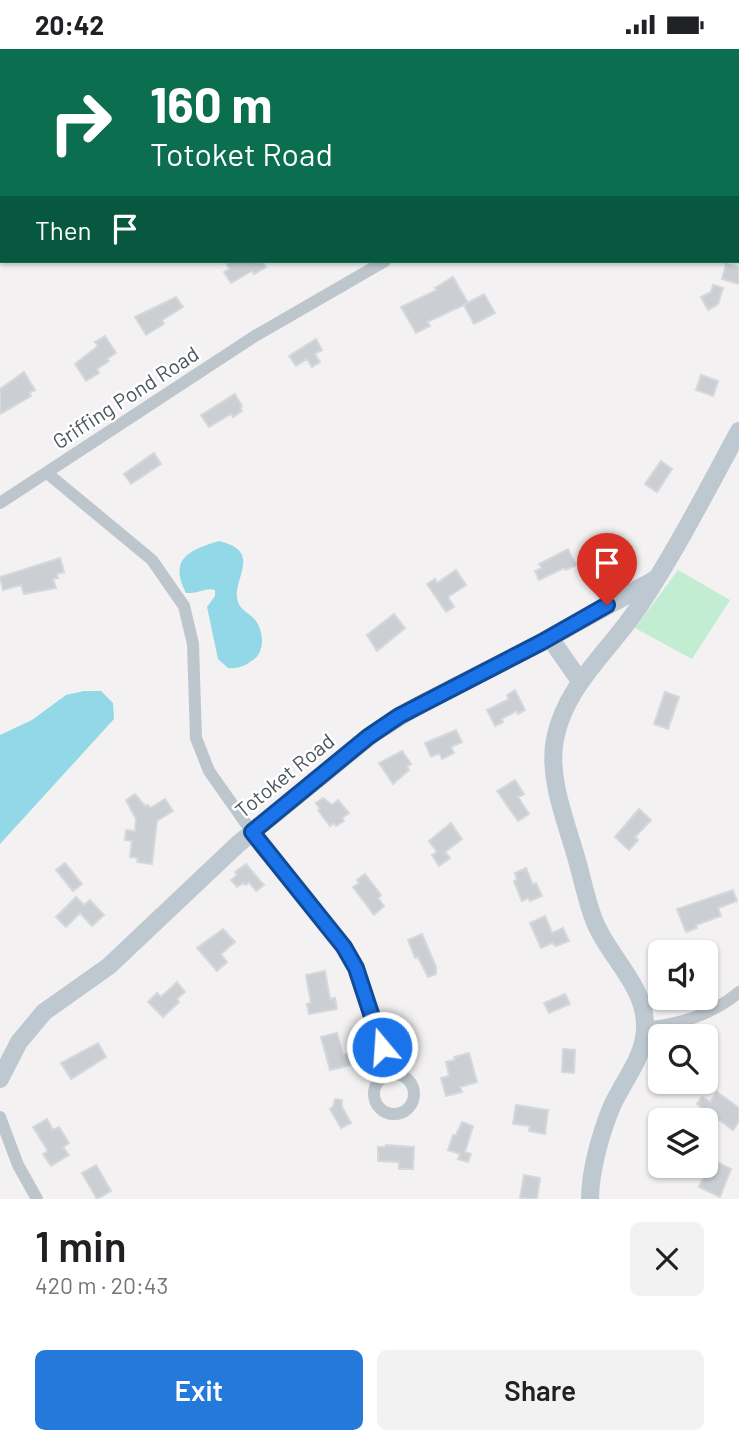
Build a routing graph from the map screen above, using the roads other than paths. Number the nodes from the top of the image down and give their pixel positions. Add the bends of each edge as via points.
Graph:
1 (382, 263) edge
2 (739, 431) edge
3 (47, 473) junction
4 (0, 503) edge
5 (656, 579) junction
6 (550, 638) junction
7 (580, 681) junction
8 (252, 832) junction
9 (739, 992) edge
10 (645, 1028) junction
11 (391, 1073) dead end
12 (0, 1079) edge
13 (0, 1117) edge
14 (37, 1199) edge
15 (590, 1199) edge

1 - 3 street, Griffing Pond Road via 255,336
2 - 5 main road
3 - 4 street
3 - 8 street, Griffing Pond Road via 152,561 184,606 193,644 196,738 214,780
5 - 6 main road, Totoket Road
5 - 7 main road
6 - 7 main road
6 - 8 main road, Totoket Road via 387,723
7 - 10 main road via 564,707 555,740 559,796 594,922 635,988
8 - 11 street, Griffing Pond Road via 348,953
8 - 12 main road, Totoket Road via 109,966 34,1022
9 - 10 street via 693,1018
10 - 15 main road via 642,1050 612,1106 600,1140
13 - 14 street

